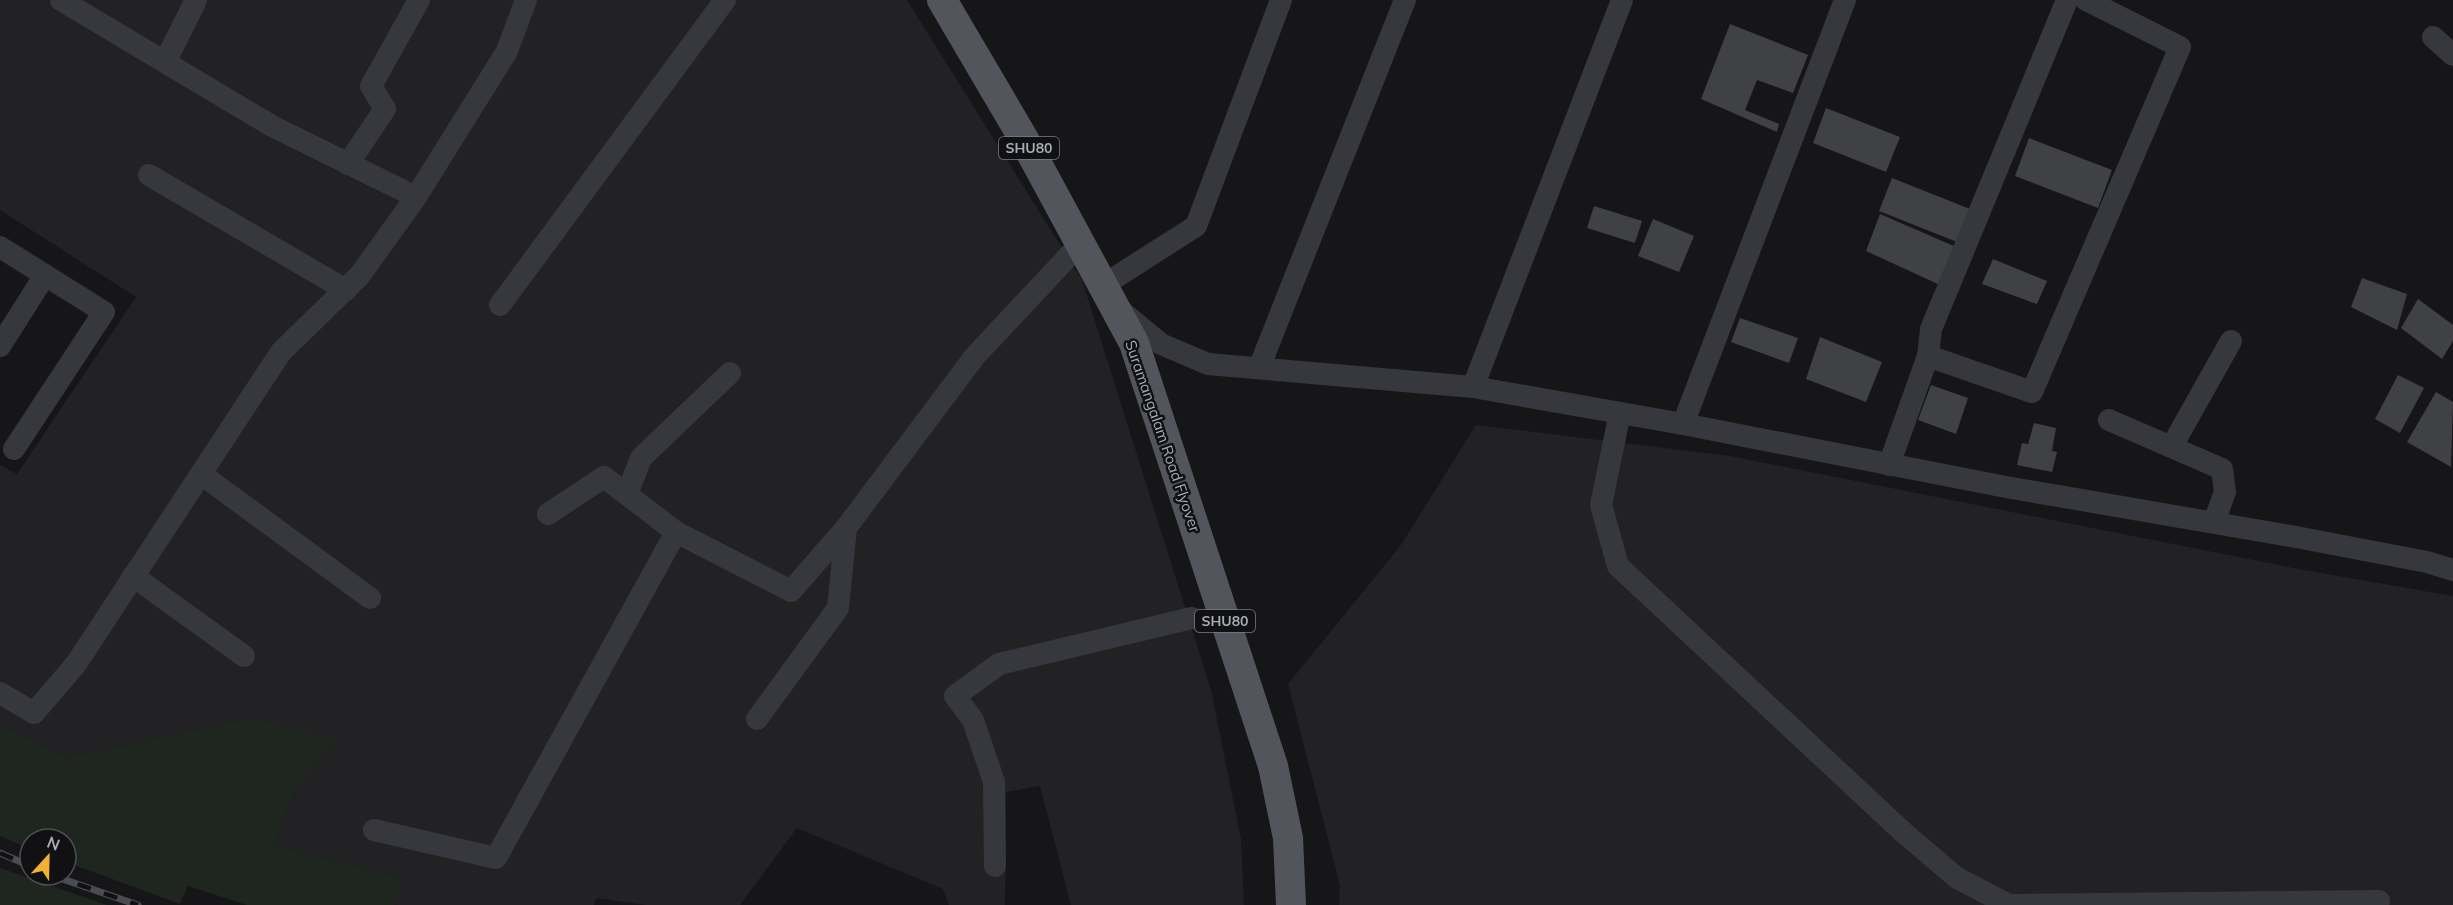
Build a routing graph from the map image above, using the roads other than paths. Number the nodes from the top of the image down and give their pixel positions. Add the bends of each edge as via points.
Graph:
1 (61, 0) edge
2 (196, 0) edge
3 (419, 0) edge
4 (526, 0) edge
5 (725, 0) edge
6 (942, 0) edge
7 (1281, 0) edge
8 (1405, 0) edge
9 (1622, 0) edge
10 (1845, 0) edge
11 (2067, 0) edge
12 (2086, 0) edge
13 (2433, 37) dead end
14 (2453, 55) edge
15 (165, 62) junction
16 (348, 164) junction
17 (149, 175) dead end
18 (416, 197) junction
19 (1080, 244) junction
20 (0, 247) edge
21 (45, 275) junction
22 (345, 290) junction
23 (1105, 293) junction
24 (500, 305) dead end
25 (2230, 341) dead end
26 (1125, 345) junction
27 (0, 346) edge
28 (1929, 356) junction
29 (1258, 368) junction
30 (730, 373) dead end
31 (1473, 387) junction
32 (1620, 413) junction
33 (2109, 420) dead end
34 (1683, 424) junction
35 (2172, 446) junction
36 (14, 448) dead end
37 (1889, 465) junction
38 (201, 474) junction
39 (627, 494) junction
40 (548, 514) dead end
41 (2214, 522) junction
42 (846, 528) junction
43 (676, 532) junction
44 (2453, 570) edge
45 (133, 576) junction
46 (370, 598) dead end
47 (1192, 618) dead end
48 (244, 656) dead end
49 (0, 693) edge
50 (757, 719) dead end
51 (374, 830) dead end
52 (995, 866) dead end
53 (2379, 902) dead end
54 (1276, 905) edge
55 (1292, 905) edge

1 - 15 street
2 - 15 street
3 - 16 street via 371,86 385,109
4 - 18 street via 507,51
5 - 24 street
6 - 19 main road, SHU80
7 - 23 street via 1196,226
8 - 29 street
9 - 31 street
10 - 34 street
11 - 28 street via 1931,329
12 - 28 street via 2180,47 2032,392
13 - 14 street
15 - 16 street via 272,126
16 - 18 street
17 - 22 street
18 - 22 street
19 - 23 main road, SHU80
19 - 42 street via 975,356
20 - 21 street
21 - 27 street
21 - 36 street via 104,312
22 - 38 street via 281,352
23 - 26 main road, Suramangalam Road Flyover / SHU80
23 - 29 street via 1161,344 1208,363
25 - 35 street
26 - 54 main road, Suramangalam Road Flyover / SHU80 via 1258,770 1272,840
26 - 55 main road, Suramangalam Road Flyover / SHU80 via 1273,766 1288,838
28 - 37 street
29 - 31 street
30 - 39 street via 641,458
31 - 32 street
32 - 34 street
32 - 53 street via 1601,505 1618,566 1957,878 2009,905
33 - 35 street
34 - 37 street
35 - 41 street via 2222,469 2225,492
37 - 41 street
38 - 45 street
38 - 46 street
39 - 40 street via 604,477
39 - 43 street
41 - 44 street
42 - 43 street via 791,591
42 - 50 street via 838,608
43 - 51 street via 496,858
45 - 48 street
45 - 49 street via 76,664 34,713
47 - 52 street via 999,664 955,696 973,720 994,782

